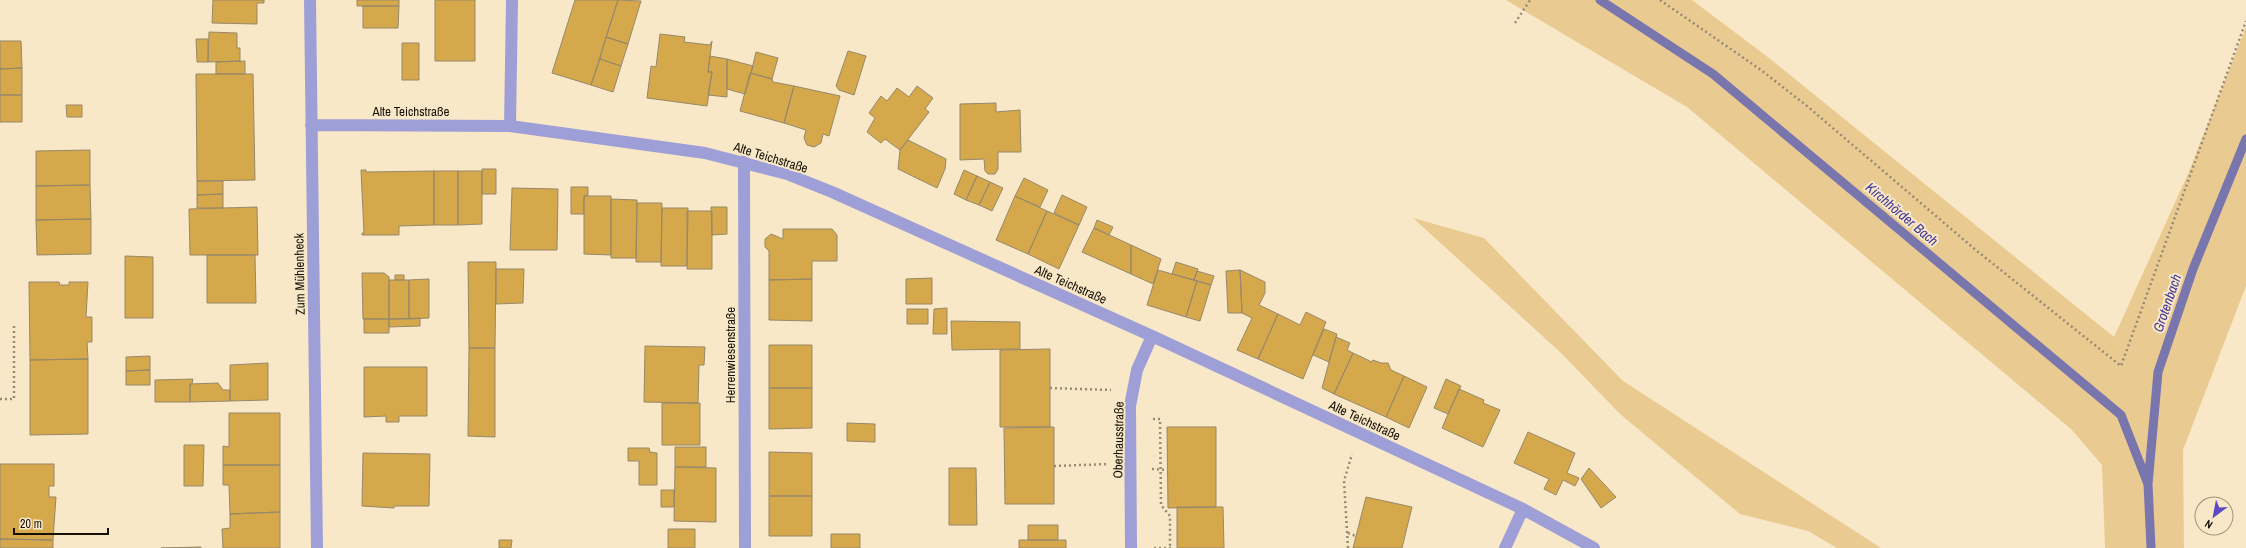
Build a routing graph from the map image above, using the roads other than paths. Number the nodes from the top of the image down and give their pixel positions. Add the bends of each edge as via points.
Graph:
1 (310, 0) edge
2 (512, 0) edge
3 (311, 125) junction
4 (510, 126) junction
5 (744, 162) junction
6 (1152, 336) junction
7 (1523, 509) junction
8 (317, 548) edge
9 (745, 548) edge
10 (1131, 548) edge
11 (1505, 548) edge
12 (1594, 548) edge

1 - 3 street, Zum Mühlenheck
2 - 4 street
3 - 4 street, Alte Teichstraße
3 - 8 street, Zum Mühlenheck
4 - 5 street, Alte Teichstraße via 685,149
5 - 6 street, Alte Teichstraße via 787,174 832,192
5 - 9 street, Herrenwiesenstraße
6 - 7 street, Alte Teichstraße
6 - 10 street, Oberhausstraße via 1137,370 1130,406
7 - 11 street
7 - 12 street, Alte Teichstraße

